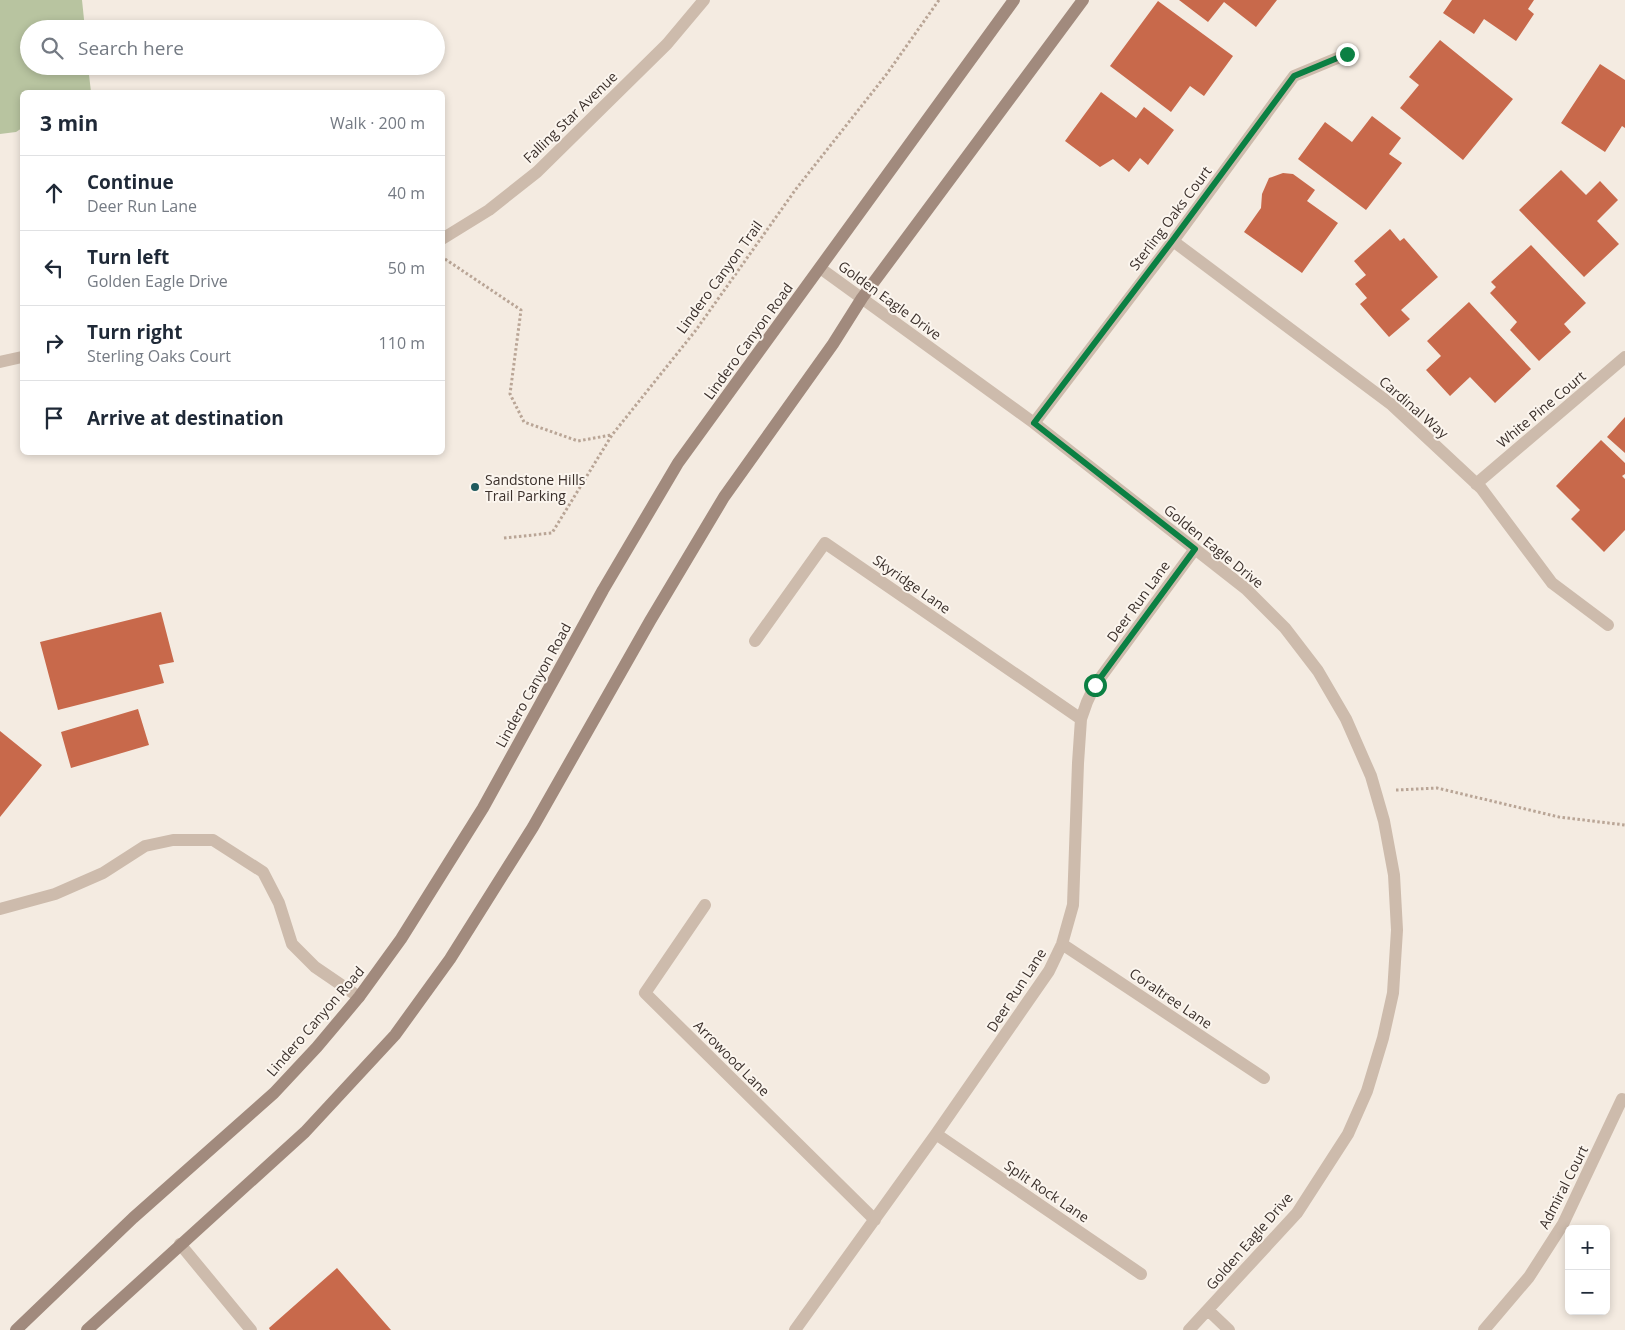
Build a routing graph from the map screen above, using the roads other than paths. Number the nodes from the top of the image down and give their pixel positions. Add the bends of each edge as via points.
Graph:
1 (704, 0) edge
2 (1014, 0) edge
3 (1083, 0) edge
4 (1347, 54) dead end
5 (445, 237) edge
6 (1172, 241) junction
7 (820, 268) junction
8 (862, 298) junction
9 (20, 357) edge
10 (1625, 357) edge
11 (0, 362) edge
12 (1034, 423) junction
13 (1476, 484) junction
14 (1195, 549) junction
15 (1608, 625) dead end
16 (755, 641) dead end
17 (1081, 719) junction
18 (705, 905) dead end
19 (0, 909) edge
20 (1062, 944) junction
21 (360, 997) junction
22 (1264, 1078) dead end
23 (1622, 1100) dead end
24 (936, 1134) junction
25 (875, 1220) junction
26 (180, 1244) junction
27 (1142, 1274) dead end
28 (1208, 1310) junction
29 (16, 1330) edge
30 (87, 1330) edge
31 (251, 1330) edge
32 (795, 1330) edge
33 (1189, 1330) edge
34 (1228, 1330) edge
35 (1484, 1330) edge

1 - 5 street, Falling Star Avenue via 668,44 537,172 489,210
2 - 7 street, Lindero Canyon Road
3 - 8 street
4 - 6 street, Sterling Oaks Court via 1294,76
6 - 12 street, Sterling Oaks Court
6 - 13 street, Cardinal Way via 1392,404
7 - 8 street, Golden Eagle Drive
7 - 21 street, Lindero Canyon Road via 678,463 603,590 483,808 401,940
8 - 12 street, Golden Eagle Drive
8 - 26 street via 724,497 533,827 450,959 395,1035 305,1132
9 - 11 street
10 - 13 street, White Pine Court
12 - 14 street, Golden Eagle Drive
13 - 15 street, Cardinal Way via 1552,583
14 - 17 street, Deer Run Lane via 1095,685
14 - 28 street, Golden Eagle Drive via 1246,589 1285,628 1318,671 1346,719 1371,776 1384,821 1394,875 1397,930 1392,992 1383,1038 1370,1082 1348,1134 1297,1212
16 - 17 street, Skyridge Lane via 825,542
17 - 20 street, Deer Run Lane via 1073,906
18 - 25 street, Arrowood Lane via 644,993
19 - 21 street via 55,894 103,873 145,846 173,840 213,840 263,872 279,903 292,944 315,967
20 - 22 street, Coraltree Lane
20 - 24 street, Deer Run Lane via 1049,971
21 - 29 street, Lindero Canyon Road via 274,1093 133,1218
23 - 35 street, Admiral Court via 1563,1224 1529,1276
24 - 25 street, Deer Run Lane
24 - 27 street, Split Rock Lane
25 - 32 street, Deer Run Lane
26 - 30 street
26 - 31 street
28 - 33 street, Golden Eagle Drive
28 - 34 street

